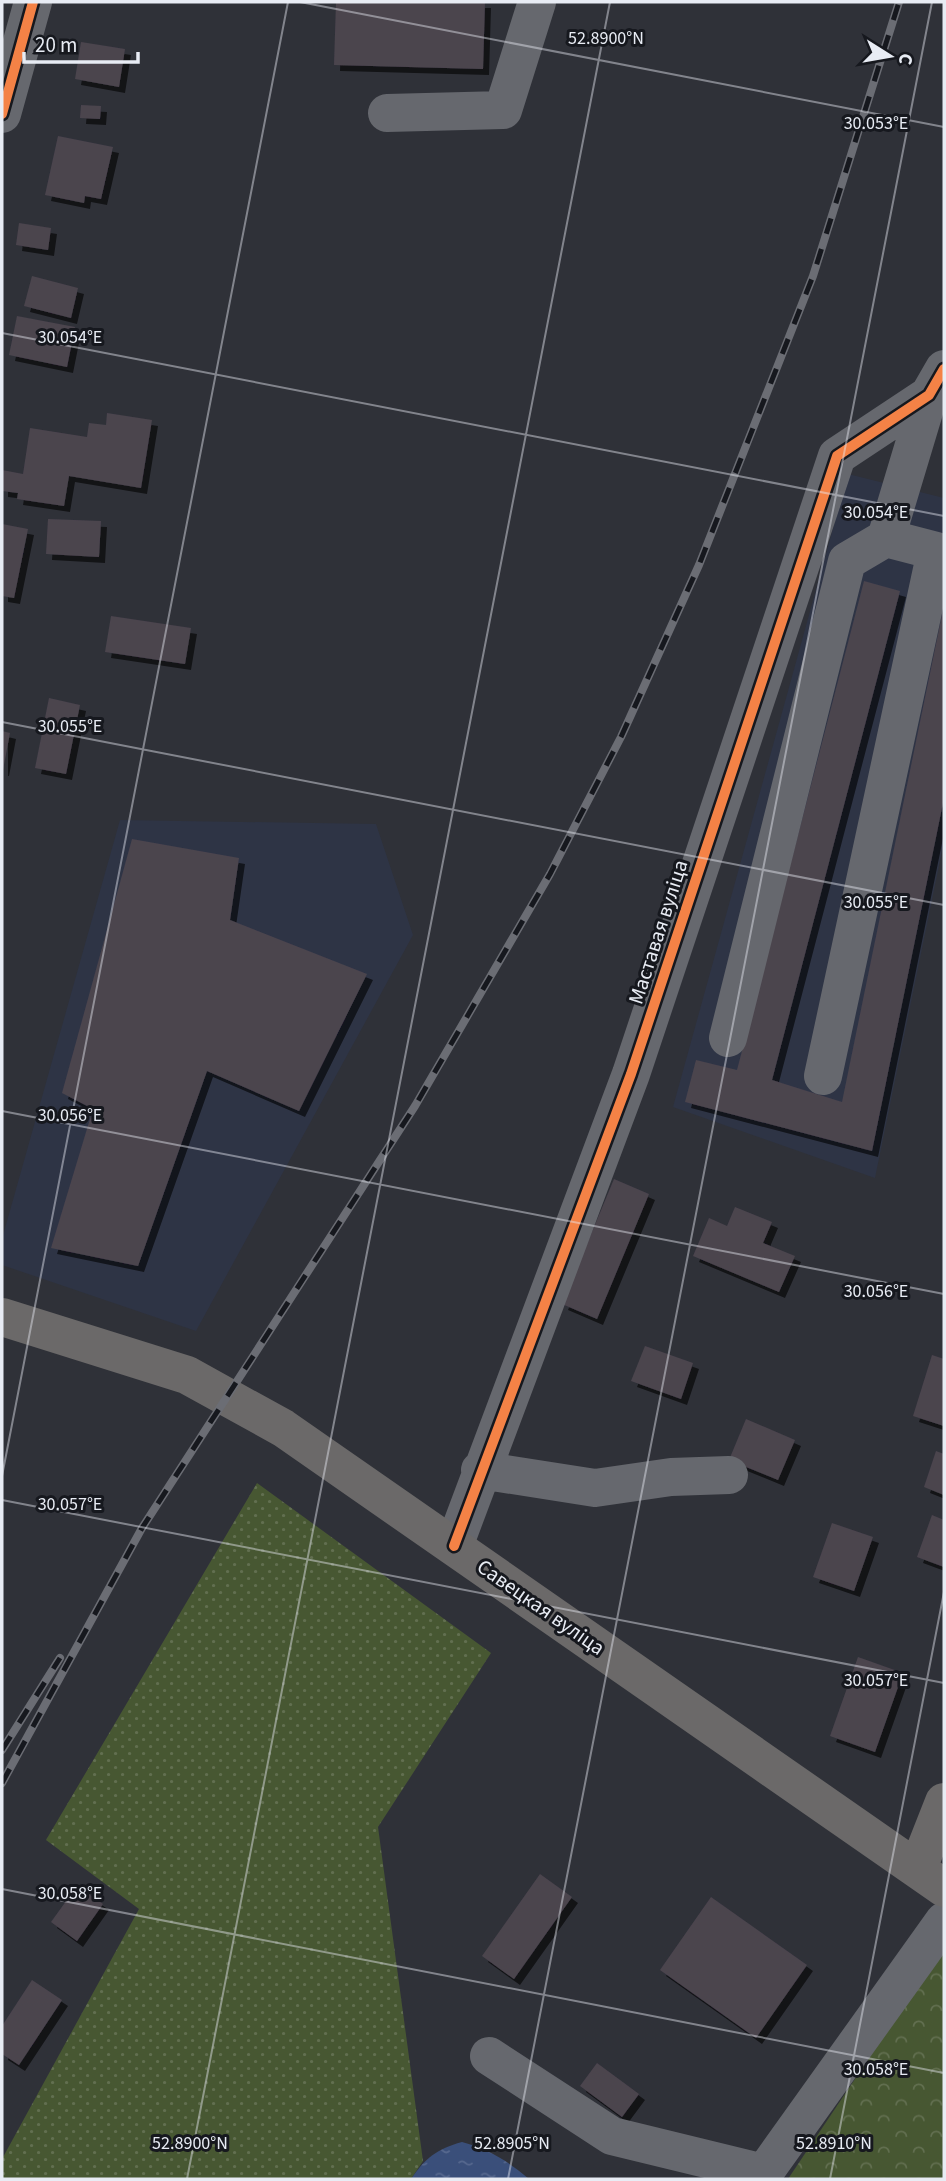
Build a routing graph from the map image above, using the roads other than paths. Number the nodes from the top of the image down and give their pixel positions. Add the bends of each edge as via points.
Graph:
1 (33, 2) edge
2 (537, 2) edge
3 (4, 94) edge
4 (387, 113) dead end
5 (936, 382) edge
6 (886, 538) junction
7 (728, 1038) dead end
8 (822, 1076) dead end
9 (2, 1317) edge
10 (480, 1470) junction
11 (729, 1475) dead end
12 (454, 1546) junction
13 (944, 1802) edge
14 (931, 1878) edge
15 (944, 1921) edge
16 (489, 2056) dead end

1 - 3 street
2 - 4 street via 503,110
5 - 6 street
5 - 10 street, Маставая вуліца via 837,456 631,1074
6 - 7 street via 848,561
6 - 8 street via 936,551
9 - 12 main road, Савецкая вуліца via 187,1376 283,1428
10 - 11 street via 595,1488 671,1477
10 - 12 street, Маставая вуліца
12 - 14 main road, Савецкая вуліца
13 - 14 main road
15 - 16 street via 764,2173 612,2136

